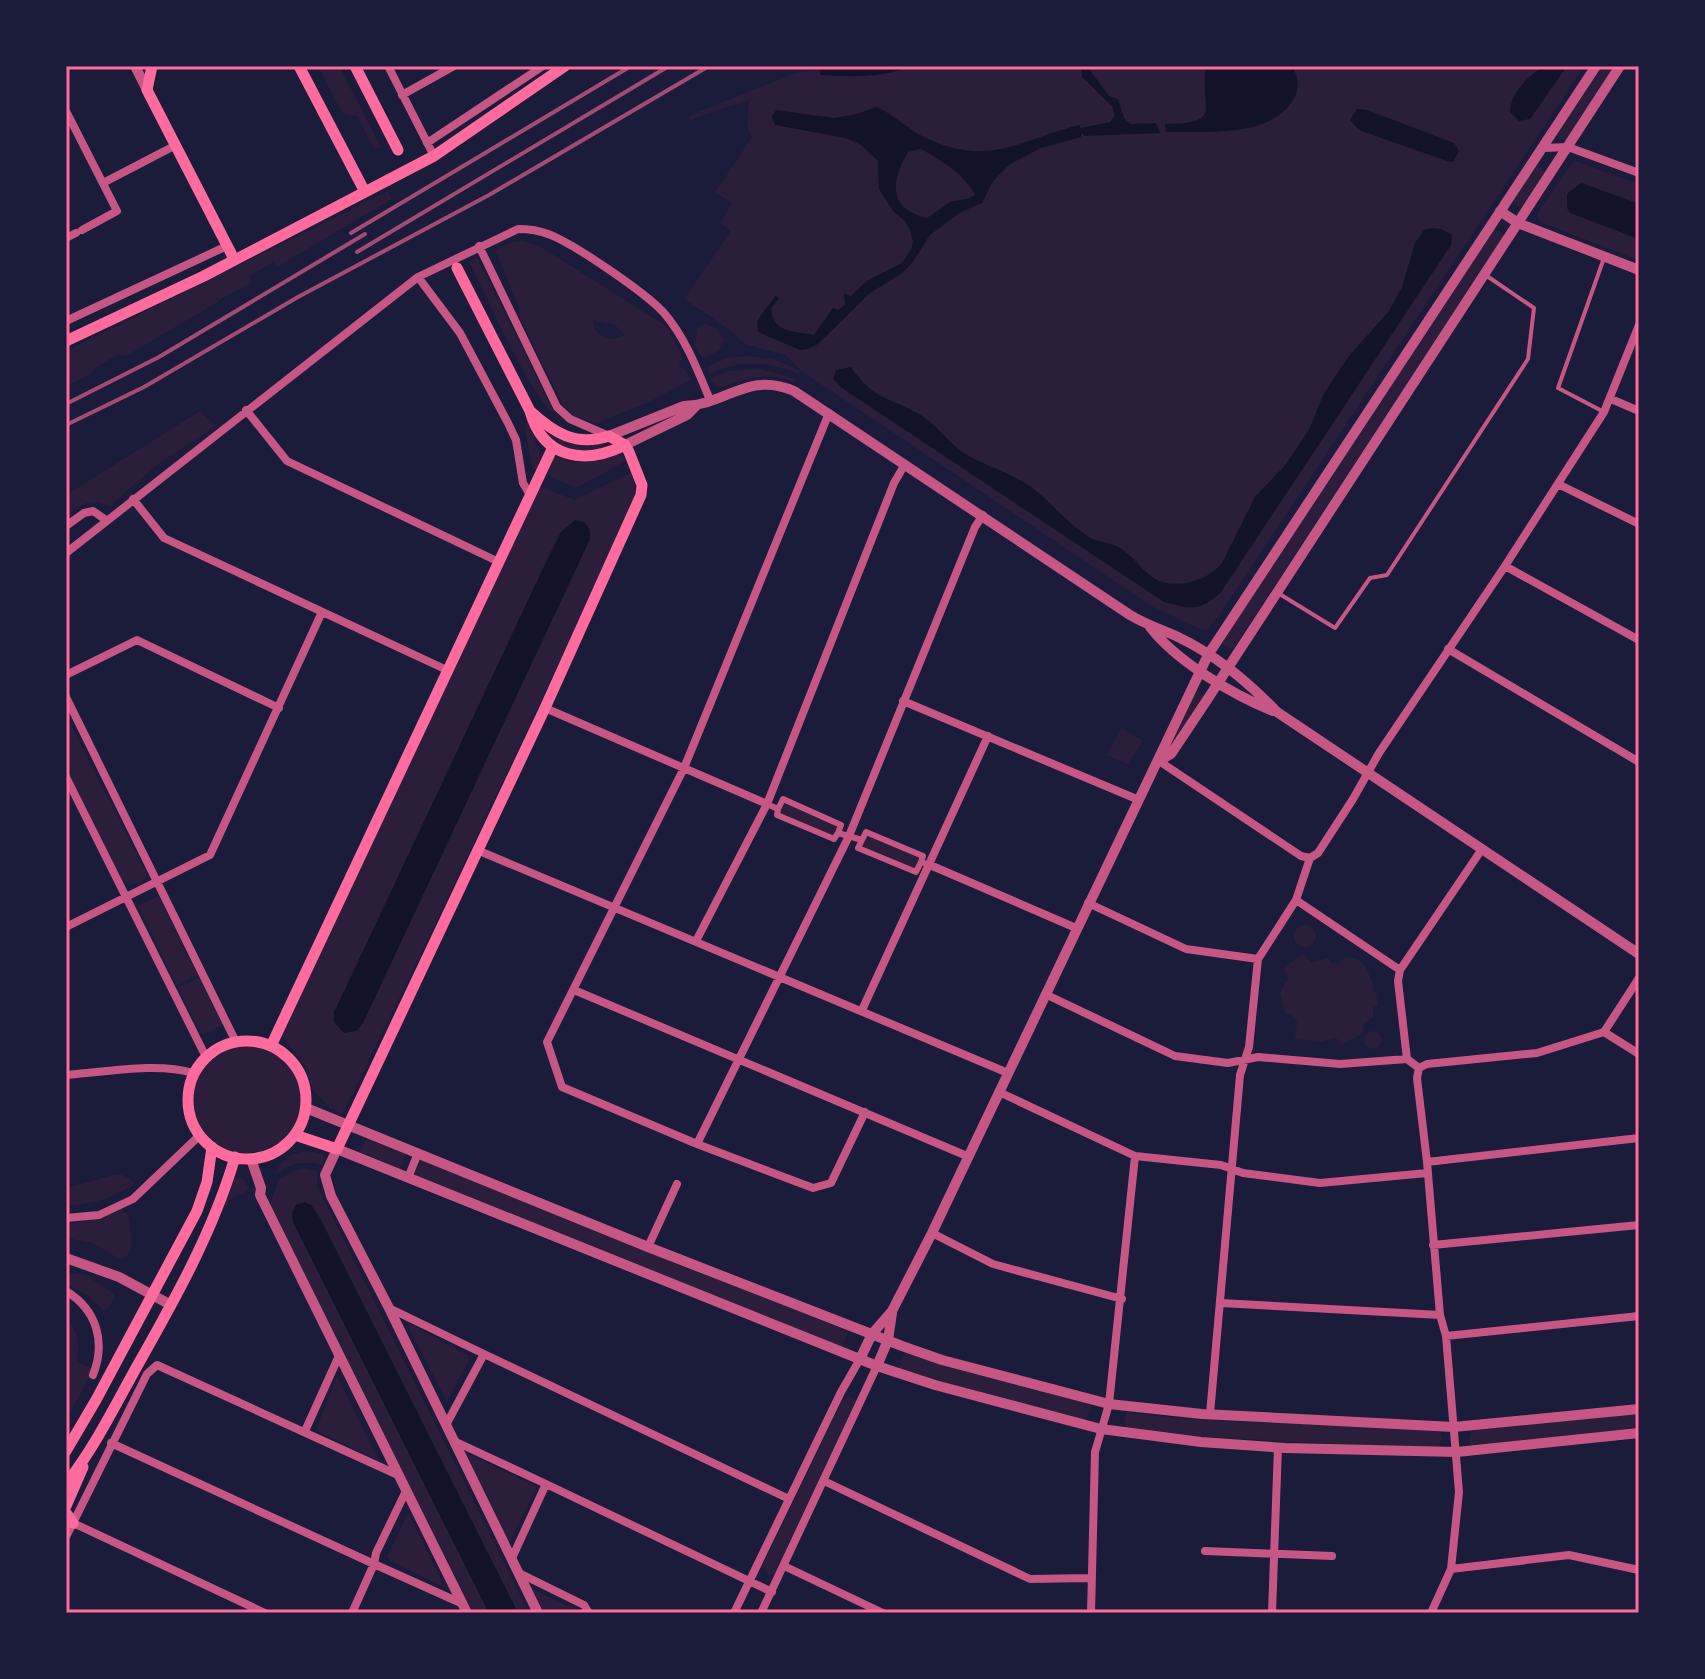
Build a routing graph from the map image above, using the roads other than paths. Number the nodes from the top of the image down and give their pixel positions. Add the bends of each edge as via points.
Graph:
1 (135, 66) edge
2 (152, 66) edge
3 (299, 66) edge
4 (355, 66) edge
5 (388, 66) edge
6 (454, 66) edge
7 (543, 66) edge
8 (565, 66) edge
9 (1596, 66) edge
10 (1620, 66) edge
11 (147, 90) junction
12 (402, 95) junction
13 (66, 111) edge
14 (427, 143) junction
15 (176, 145) junction
16 (1568, 147) junction
17 (1543, 148) junction
18 (398, 150) dead end
19 (434, 156) junction
20 (1639, 173) edge
21 (103, 183) junction
22 (365, 192) junction
23 (1500, 211) junction
24 (1518, 223) junction
25 (66, 238) edge
26 (227, 246) junction
27 (479, 246) junction
28 (1605, 257) junction
29 (234, 259) junction
30 (457, 268) dead end
31 (1639, 270) edge
32 (1484, 274) junction
33 (418, 277) junction
34 (66, 321) edge
35 (1639, 325) edge
36 (66, 341) edge
37 (1611, 399) junction
38 (710, 400) junction
39 (697, 405) junction
40 (246, 410) junction
41 (530, 411) junction
42 (1639, 411) edge
43 (1604, 412) junction
44 (829, 413) junction
45 (609, 436) junction
46 (625, 445) junction
47 (553, 447) junction
48 (905, 464) junction
49 (1558, 484) junction
50 (530, 495) junction
51 (133, 499) junction
52 (983, 515) junction
53 (106, 520) junction
54 (1639, 524) edge
55 (66, 526) edge
56 (66, 553) edge
57 (499, 562) junction
58 (1505, 566) junction
59 (1276, 592) junction
60 (322, 612) junction
61 (1150, 627) junction
62 (1639, 640) edge
63 (1448, 649) junction
64 (1208, 655) junction
65 (1227, 667) junction
66 (1200, 669) junction
67 (449, 671) junction
68 (66, 675) edge
69 (1218, 681) junction
70 (66, 697) edge
71 (903, 701) junction
72 (279, 708) junction
73 (545, 708) junction
74 (1277, 712) junction
75 (988, 736) junction
76 (1159, 761) junction
77 (1639, 762) edge
78 (684, 768) junction
79 (1368, 773) junction
80 (66, 777) edge
81 (1139, 800) junction
82 (767, 804) junction
83 (778, 809) junction
84 (838, 833) junction
85 (849, 836) junction
86 (862, 840) junction
87 (1482, 849) junction
88 (477, 850) junction
89 (1310, 858) junction
90 (926, 864) junction
91 (157, 881) junction
92 (124, 897) junction
93 (1296, 900) junction
94 (1088, 903) junction
95 (614, 907) junction
96 (66, 927) edge
97 (1076, 928) junction
98 (696, 941) junction
99 (1639, 954) edge
100 (1258, 959) junction
101 (1400, 970) junction
102 (779, 975) junction
103 (1639, 978) edge
104 (574, 990) junction
105 (1045, 994) junction
106 (862, 1010) junction
107 (1604, 1032) junction
108 (236, 1042) junction
109 (271, 1046) junction
110 (1639, 1054) edge
111 (206, 1057) junction
112 (737, 1059) junction
113 (1407, 1059) junction
114 (1246, 1061) junction
115 (1419, 1068) junction
116 (194, 1073) junction
117 (1008, 1073) junction
118 (66, 1075) edge
119 (999, 1092) junction
120 (306, 1108) junction
121 (865, 1112) junction
122 (347, 1126) junction
123 (200, 1135) junction
124 (295, 1135) junction
125 (1639, 1138) edge
126 (697, 1144) junction
127 (212, 1147) junction
128 (337, 1149) junction
129 (418, 1153) junction
130 (967, 1156) junction
131 (1135, 1156) junction
132 (235, 1157) junction
133 (251, 1159) junction
134 (1427, 1162) junction
135 (1233, 1170) junction
136 (1427, 1173) junction
137 (408, 1178) junction
138 (677, 1184) dead end
139 (66, 1218) edge
140 (1639, 1225) edge
141 (932, 1233) junction
142 (1433, 1245) junction
143 (648, 1247) junction
144 (66, 1258) edge
145 (66, 1291) edge
146 (153, 1295) junction
147 (1122, 1299) junction
148 (1221, 1303) junction
149 (171, 1305) junction
150 (389, 1308) junction
151 (892, 1311) junction
152 (1440, 1315) junction
153 (1639, 1316) edge
154 (872, 1334) junction
155 (1446, 1336) junction
156 (888, 1340) junction
157 (484, 1354) junction
158 (338, 1358) junction
159 (860, 1359) junction
160 (877, 1366) junction
161 (93, 1375) dead end
162 (1109, 1404) junction
163 (1639, 1409) edge
164 (1210, 1414) junction
165 (446, 1425) junction
166 (1454, 1427) junction
167 (1101, 1429) junction
168 (305, 1431) junction
169 (1639, 1433) edge
170 (454, 1441) junction
171 (111, 1443) junction
172 (1278, 1447) junction
173 (66, 1451) edge
174 (1457, 1452) junction
175 (85, 1459) junction
176 (398, 1475) junction
177 (824, 1481) junction
178 (66, 1484) edge
179 (546, 1484) junction
180 (406, 1491) junction
181 (789, 1499) junction
182 (66, 1506) edge
183 (69, 1518) edge
184 (66, 1537) edge
185 (1205, 1551) dead end
186 (1274, 1553) junction
187 (1332, 1556) dead end
188 (512, 1558) junction
189 (374, 1564) junction
190 (784, 1566) junction
191 (1451, 1569) junction
192 (1639, 1570) edge
193 (519, 1573) junction
194 (1091, 1578) junction
195 (749, 1582) junction
196 (772, 1592) junction
197 (465, 1609) edge
198 (265, 1613) edge
199 (352, 1613) edge
200 (538, 1613) edge
201 (589, 1613) edge
202 (734, 1613) edge
203 (761, 1613) edge
204 (883, 1613) edge
205 (1091, 1613) edge
206 (1272, 1613) edge
207 (1431, 1613) edge

1 - 11 street
2 - 11 main road
3 - 22 main road
4 - 18 main road
5 - 12 street
6 - 12 street
7 - 14 street
8 - 19 main road
9 - 17 street
10 - 16 street
11 - 15 main road
12 - 14 street
13 - 21 street
14 - 19 street
15 - 21 street
15 - 26 main road
16 - 17 street
16 - 20 street
16 - 24 street
17 - 23 street
19 - 22 main road
21 - 25 street via 117,211
22 - 29 main road
23 - 24 street
23 - 64 street
24 - 28 street
24 - 32 street
26 - 29 main road
26 - 34 street
27 - 33 street
27 - 38 street via 530,229 550,234 613,273 664,313
27 - 45 street via 557,407 570,419
28 - 31 street
28 - 43 lane via 1558,388
29 - 36 main road
30 - 41 main road
32 - 59 street
32 - 59 lane via 1534,308 1528,359 1404,550 1387,575 1370,578 1335,628
33 - 40 street
33 - 50 street via 460,333 516,440 521,478
35 - 37 street
37 - 42 street
37 - 43 street
38 - 39 street
38 - 44 street via 760,383 779,385
39 - 45 street
39 - 46 street
40 - 51 street
40 - 57 street via 287,461
41 - 45 main road via 572,440
41 - 47 main road via 536,429
43 - 49 street
44 - 48 street
44 - 78 street
45 - 46 main road
46 - 47 main road via 589,457
46 - 73 main road via 642,485 641,495
47 - 50 main road
48 - 52 street
48 - 82 street
49 - 54 street
49 - 58 street
50 - 57 main road
51 - 53 street
51 - 60 street via 164,538
52 - 61 street
52 - 71 street
53 - 55 street via 93,511
53 - 56 street
57 - 67 main road
58 - 62 street
58 - 63 street
59 - 65 street
60 - 67 street
60 - 72 street
61 - 64 street
61 - 66 street
63 - 77 street
63 - 79 street
64 - 65 street
64 - 66 street
65 - 69 street
65 - 74 street
66 - 69 street
66 - 76 street
67 - 109 main road
68 - 72 street via 137,640
69 - 74 street
69 - 76 street via 1171,754
70 - 91 street
71 - 75 street
71 - 85 street
72 - 91 street via 210,855
73 - 78 street
73 - 88 main road
74 - 79 street
75 - 81 street
75 - 90 street
76 - 81 street
76 - 89 street
78 - 82 street
78 - 95 street
79 - 87 street
79 - 89 street
80 - 92 street
81 - 94 street
82 - 83 street
82 - 98 street
83 - 84 street via 777,815 834,839
83 - 84 street via 783,799 841,825
84 - 85 street
85 - 86 street
85 - 102 street
86 - 90 street via 866,832 923,856
86 - 90 street via 858,848 916,872
87 - 99 street
87 - 101 street
88 - 95 street
88 - 122 main road
89 - 93 street
90 - 97 street
90 - 106 street
91 - 92 street
91 - 108 street
92 - 96 street
92 - 111 street
93 - 100 street
93 - 101 street
94 - 97 street
94 - 100 street via 1186,949
95 - 98 street
95 - 104 street
97 - 105 street
98 - 102 street
100 - 114 street
101 - 113 street
102 - 106 street
102 - 112 street
103 - 107 street
104 - 112 street
104 - 126 street via 547,1042 562,1087
105 - 114 street via 1175,1056
105 - 117 street
106 - 117 street
107 - 110 street
107 - 115 street via 1537,1053
108 - 109 main road
108 - 111 main road
109 - 120 main road via 298,1069
111 - 116 main road
112 - 121 street
112 - 126 street
113 - 114 street via 1340,1064 1258,1057
113 - 115 street
114 - 135 street via 1240,1075
115 - 134 street
116 - 118 street via 161,1069
116 - 123 main road via 189,1108
117 - 119 street
119 - 130 street
119 - 131 street
120 - 122 street
120 - 124 main road
121 - 126 street via 831,1183 813,1188
121 - 130 street
122 - 128 main road
122 - 129 street
123 - 127 main road
123 - 139 street via 133,1199 99,1215
124 - 128 main road
124 - 133 main road via 275,1152
125 - 134 street
127 - 132 main road
127 - 146 main road via 197,1211
128 - 137 street
128 - 150 street via 325,1175 331,1196
129 - 137 street
129 - 143 street
130 - 141 street
131 - 135 street
131 - 147 street
132 - 133 main road
132 - 149 main road via 208,1233
133 - 158 street via 260,1195
134 - 136 street
135 - 136 street via 1320,1183
135 - 148 street
136 - 142 street
137 - 159 street
138 - 143 street
140 - 142 street
141 - 147 street via 993,1264
141 - 151 street
142 - 152 street
143 - 154 street
144 - 146 street via 98,1267
145 - 161 street via 90,1312 97,1329 100,1351
146 - 149 street
146 - 173 main road
147 - 162 street
148 - 152 street
148 - 164 street
149 - 175 main road
150 - 157 street
150 - 165 street
151 - 154 street
151 - 156 street
152 - 155 street
153 - 155 street
154 - 156 street
154 - 159 street
155 - 166 street
156 - 160 street
156 - 162 street via 942,1360
157 - 165 street
157 - 181 street
158 - 168 street
158 - 176 street
159 - 160 street
159 - 181 street
160 - 167 street
160 - 177 street
162 - 164 street
162 - 167 street
163 - 166 street
164 - 166 street
165 - 170 street
166 - 174 street
167 - 172 street
167 - 194 street via 1095,1452
168 - 171 street via 157,1365 147,1374
168 - 176 street
169 - 174 street
170 - 179 street
170 - 188 street
171 - 183 street
171 - 189 street
172 - 174 street
172 - 186 street
174 - 191 street via 1459,1492
175 - 178 main road
175 - 182 main road
176 - 180 street
177 - 190 street
177 - 194 street via 1030,1579
179 - 188 street
179 - 195 street
180 - 189 street
180 - 197 street
181 - 195 street
183 - 184 street
183 - 198 street
185 - 186 street
186 - 187 street
186 - 206 street
188 - 193 street
189 - 197 street
189 - 199 street
190 - 196 street
190 - 204 street
191 - 192 street via 1569,1555
191 - 207 street
193 - 200 street
193 - 201 street via 584,1605
194 - 205 street
195 - 196 street
195 - 202 street
196 - 203 street

